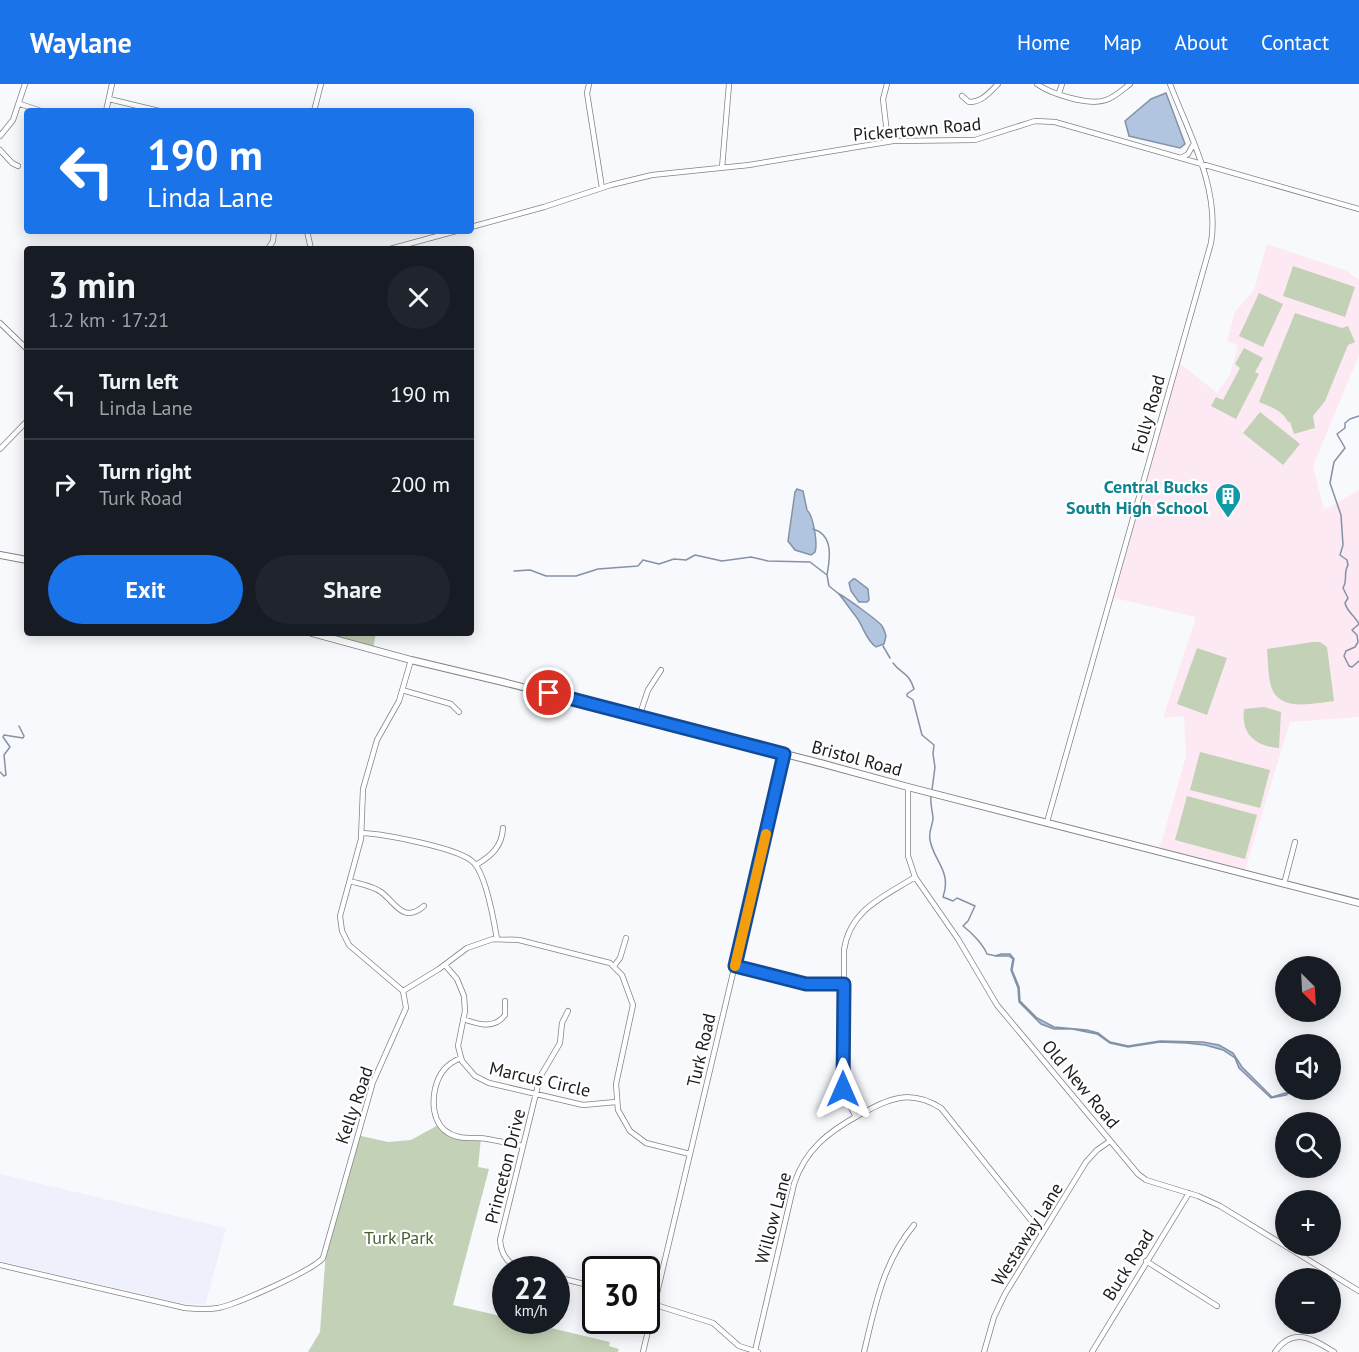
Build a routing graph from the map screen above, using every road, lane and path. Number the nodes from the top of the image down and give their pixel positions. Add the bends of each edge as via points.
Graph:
1 (25, 84) edge
2 (112, 84) edge
3 (321, 84) edge
4 (589, 84) edge
5 (729, 84) edge
6 (998, 84) edge
7 (1037, 84) edge
8 (1062, 84) edge
9 (1130, 84) edge
10 (1170, 84) edge
11 (885, 85) edge
12 (1059, 93) junction
13 (962, 96) dead end
14 (109, 99) junction
15 (20, 104) junction
16 (32, 108) edge
17 (107, 108) edge
18 (146, 108) edge
19 (315, 108) edge
20 (0, 136) edge
21 (888, 142) junction
22 (1192, 142) junction
23 (0, 150) edge
24 (1181, 158) junction
25 (1201, 163) junction
26 (18, 166) dead end
27 (1216, 167) junction
28 (722, 168) junction
29 (1206, 177) junction
30 (602, 188) junction
31 (1359, 208) edge
32 (474, 226) edge
33 (445, 234) edge
34 (401, 246) edge
35 (0, 323) edge
36 (24, 346) edge
37 (24, 424) edge
38 (0, 449) edge
39 (0, 555) edge
40 (24, 559) edge
41 (323, 636) edge
42 (411, 660) junction
43 (661, 670) dead end
44 (402, 690) junction
45 (459, 712) dead end
46 (639, 717) junction
47 (784, 754) junction
48 (908, 787) junction
49 (1047, 822) junction
50 (503, 828) dead end
51 (362, 833) junction
52 (1295, 842) dead end
53 (476, 865) junction
54 (915, 877) junction
55 (350, 881) junction
56 (1284, 884) junction
57 (1359, 903) edge
58 (424, 906) dead end
59 (626, 938) dead end
60 (497, 939) junction
61 (445, 965) junction
62 (614, 966) junction
63 (735, 966) junction
64 (844, 984) junction
65 (403, 991) junction
66 (505, 1001) dead end
67 (568, 1011) dead end
68 (463, 1019) junction
69 (461, 1058) junction
70 (537, 1095) junction
71 (616, 1102) junction
72 (856, 1117) junction
73 (1110, 1141) junction
74 (524, 1146) junction
75 (690, 1154) junction
76 (1188, 1193) junction
77 (914, 1225) dead end
78 (1042, 1234) junction
79 (505, 1256) edge
80 (1146, 1261) junction
81 (0, 1265) edge
82 (660, 1279) edge
83 (1359, 1291) edge
84 (660, 1306) edge
85 (1217, 1306) dead end
86 (647, 1334) edge
87 (757, 1351) edge
88 (643, 1352) edge
89 (864, 1352) edge
90 (984, 1352) edge
91 (1092, 1352) edge
92 (1275, 1352) edge
93 (1334, 1352) edge

1 - 15 street
2 - 14 street
3 - 19 street
4 - 30 street via 587,93
5 - 28 street
6 - 13 street via 977,101 969,102
7 - 12 street
8 - 12 street
9 - 12 street via 1100,102
10 - 22 street, Folly Road
11 - 21 street
14 - 17 street
14 - 18 street
15 - 16 street
15 - 20 street
21 - 24 street, Pickertown Road via 975,140 1029,123 1049,121
21 - 28 street, Pickertown Road
22 - 24 street via 1190,153
22 - 25 street, Folly Road
23 - 26 street
24 - 25 street, Pickertown Road
25 - 27 street, Pickertown Road
25 - 29 street, Folly Road
27 - 29 street
27 - 31 street, Pickertown Road
28 - 30 street, Pickertown Road via 652,176
29 - 49 street, Folly Road via 1213,216 1211,243
30 - 32 street, Pickertown Road
33 - 34 street
35 - 36 street
37 - 38 street
39 - 40 main road
41 - 42 main road, Bristol Road
42 - 44 street
42 - 46 main road, Bristol Road
43 - 46 street via 648,690
44 - 45 street via 451,704
44 - 51 street via 375,747 363,789
46 - 47 main road, Bristol Road
47 - 48 main road, Bristol Road
47 - 63 street, Turk Road
48 - 49 main road, Bristol Road
48 - 54 street, Old New Road via 908,856
49 - 56 main road, Bristol Road
50 - 53 street via 495,851
51 - 53 street via 384,834 456,852
51 - 55 street
52 - 56 street
53 - 60 street
54 - 64 street via 867,908 852,925 844,950
54 - 73 street, Old New Road via 997,1005
55 - 58 street via 380,891 401,911 410,913
55 - 65 street via 340,916 344,936 352,948
56 - 57 main road, Bristol Road
59 - 62 street
60 - 61 street via 467,948
60 - 62 street via 519,940
61 - 65 street
61 - 68 street via 464,996
62 - 71 street via 622,975 633,1005 617,1076
63 - 64 street via 806,984
63 - 75 street, Turk Road
64 - 72 street via 843,1089
65 - 81 street, Kelly Road via 406,1008 373,1082 326,1251 314,1267 227,1305 195,1309
66 - 68 street via 505,1016 493,1024
67 - 70 street, Princeton Drive via 561,1039 543,1071
68 - 69 street via 458,1046
69 - 70 street, Marcus Circle via 482,1081
69 - 74 street via 447,1066 437,1081 433,1109 440,1124 452,1135
70 - 71 street, Marcus Circle via 583,1105
70 - 74 street, Princeton Drive
71 - 75 street via 623,1121 635,1136 651,1145
72 - 78 street, Willow Lane via 901,1097 921,1099 938,1107
72 - 87 street, Willow Lane via 819,1141 796,1177
73 - 76 street, Old New Road via 1142,1178
73 - 78 street, Westaway Lane via 1086,1162
74 - 79 street, Princeton Drive via 500,1240
75 - 82 street, Turk Road
76 - 80 street, Buck Road
76 - 83 street, Old New Road via 1220,1206
77 - 89 street via 883,1276
78 - 90 street, Westaway Lane via 999,1306
80 - 85 street
80 - 91 street, Buck Road
84 - 87 street via 713,1323 735,1343
86 - 88 street, Turk Road
92 - 93 street via 1286,1341 1298,1337 1314,1340

